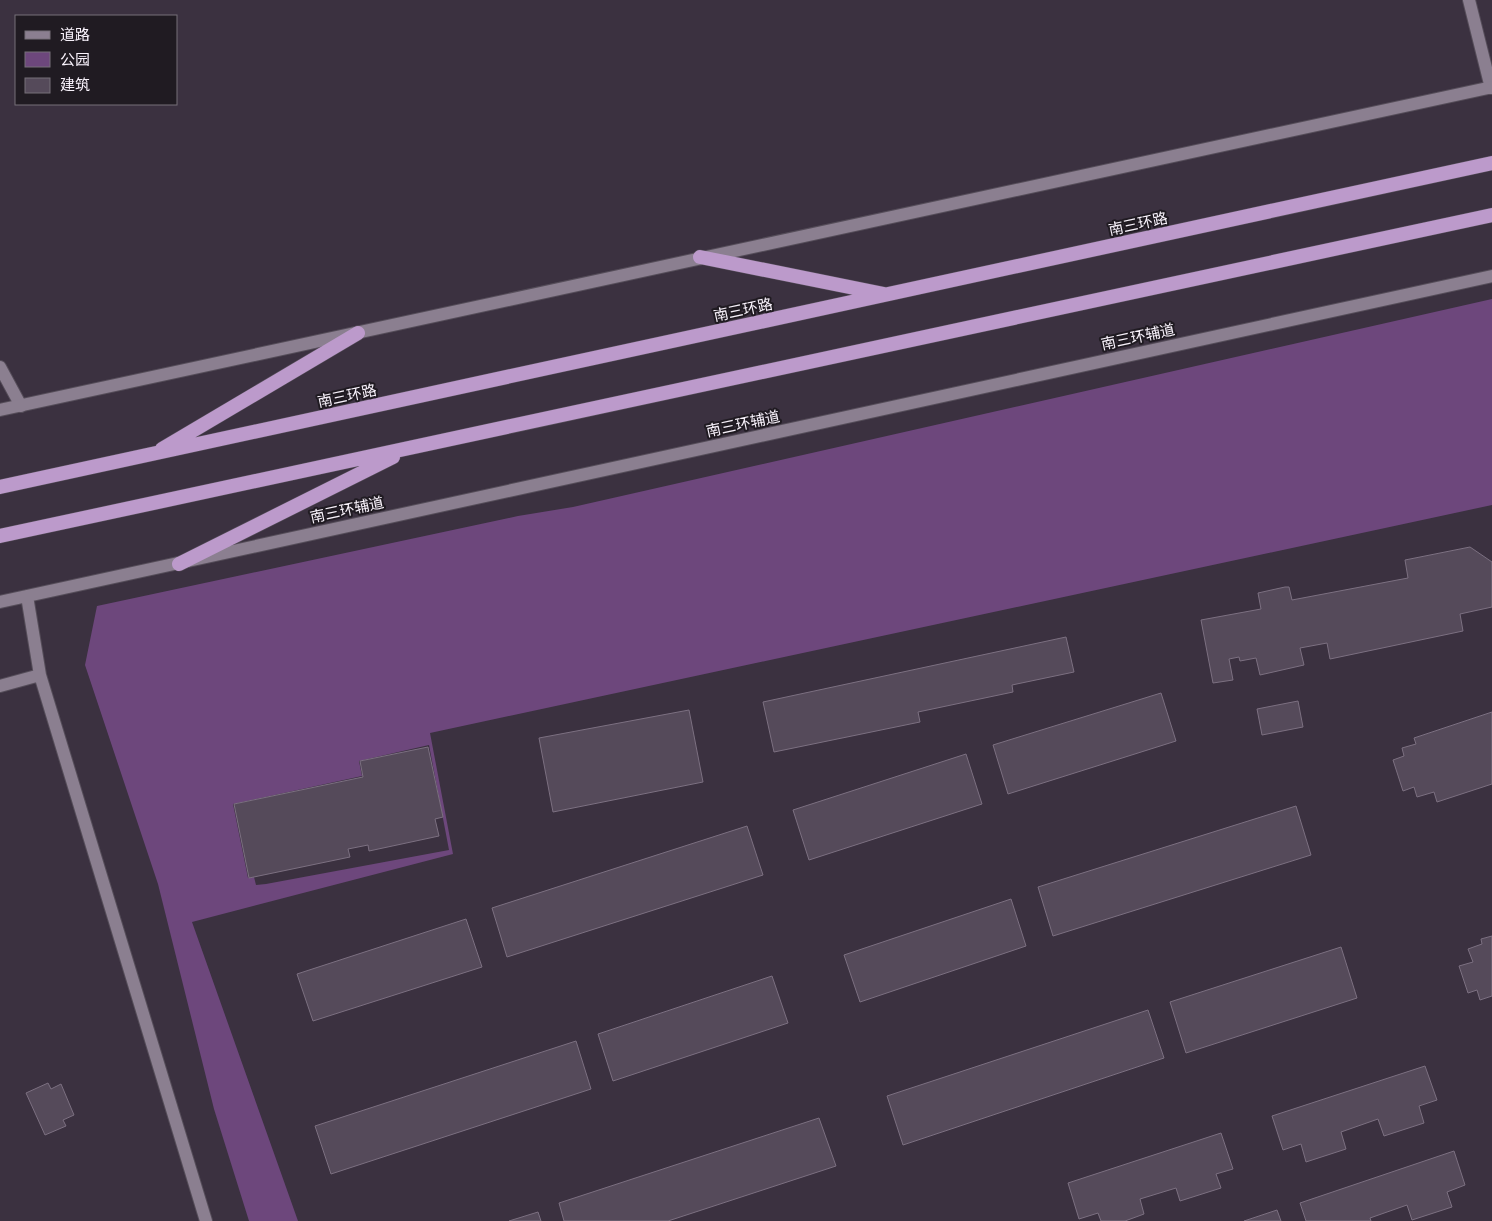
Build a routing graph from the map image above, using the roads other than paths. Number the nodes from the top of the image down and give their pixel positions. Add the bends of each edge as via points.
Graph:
1 (1469, 0) edge
2 (1491, 88) edge
3 (1492, 163) edge
4 (1492, 215) edge
5 (700, 257) junction
6 (1492, 276) edge
7 (890, 295) junction
8 (358, 334) junction
9 (0, 367) edge
10 (21, 406) junction
11 (0, 410) edge
12 (413, 447) junction
13 (152, 455) junction
14 (0, 487) edge
15 (0, 536) edge
16 (179, 564) junction
17 (27, 596) junction
18 (0, 602) edge
19 (40, 675) junction
20 (0, 686) edge
21 (206, 1221) edge

1 - 2 main road
2 - 5 main road
3 - 7 highway, 南三环路
4 - 12 highway
5 - 7 highway
5 - 8 main road
6 - 16 main road, 南三环辅道
7 - 13 highway, 南三环路
8 - 10 main road
8 - 13 highway
9 - 10 main road
10 - 11 main road
12 - 15 highway
12 - 16 highway
13 - 14 highway, 南三环路
16 - 17 main road, 南三环辅道
17 - 18 main road, 南三环辅道
17 - 19 main road
19 - 20 main road
19 - 21 main road

